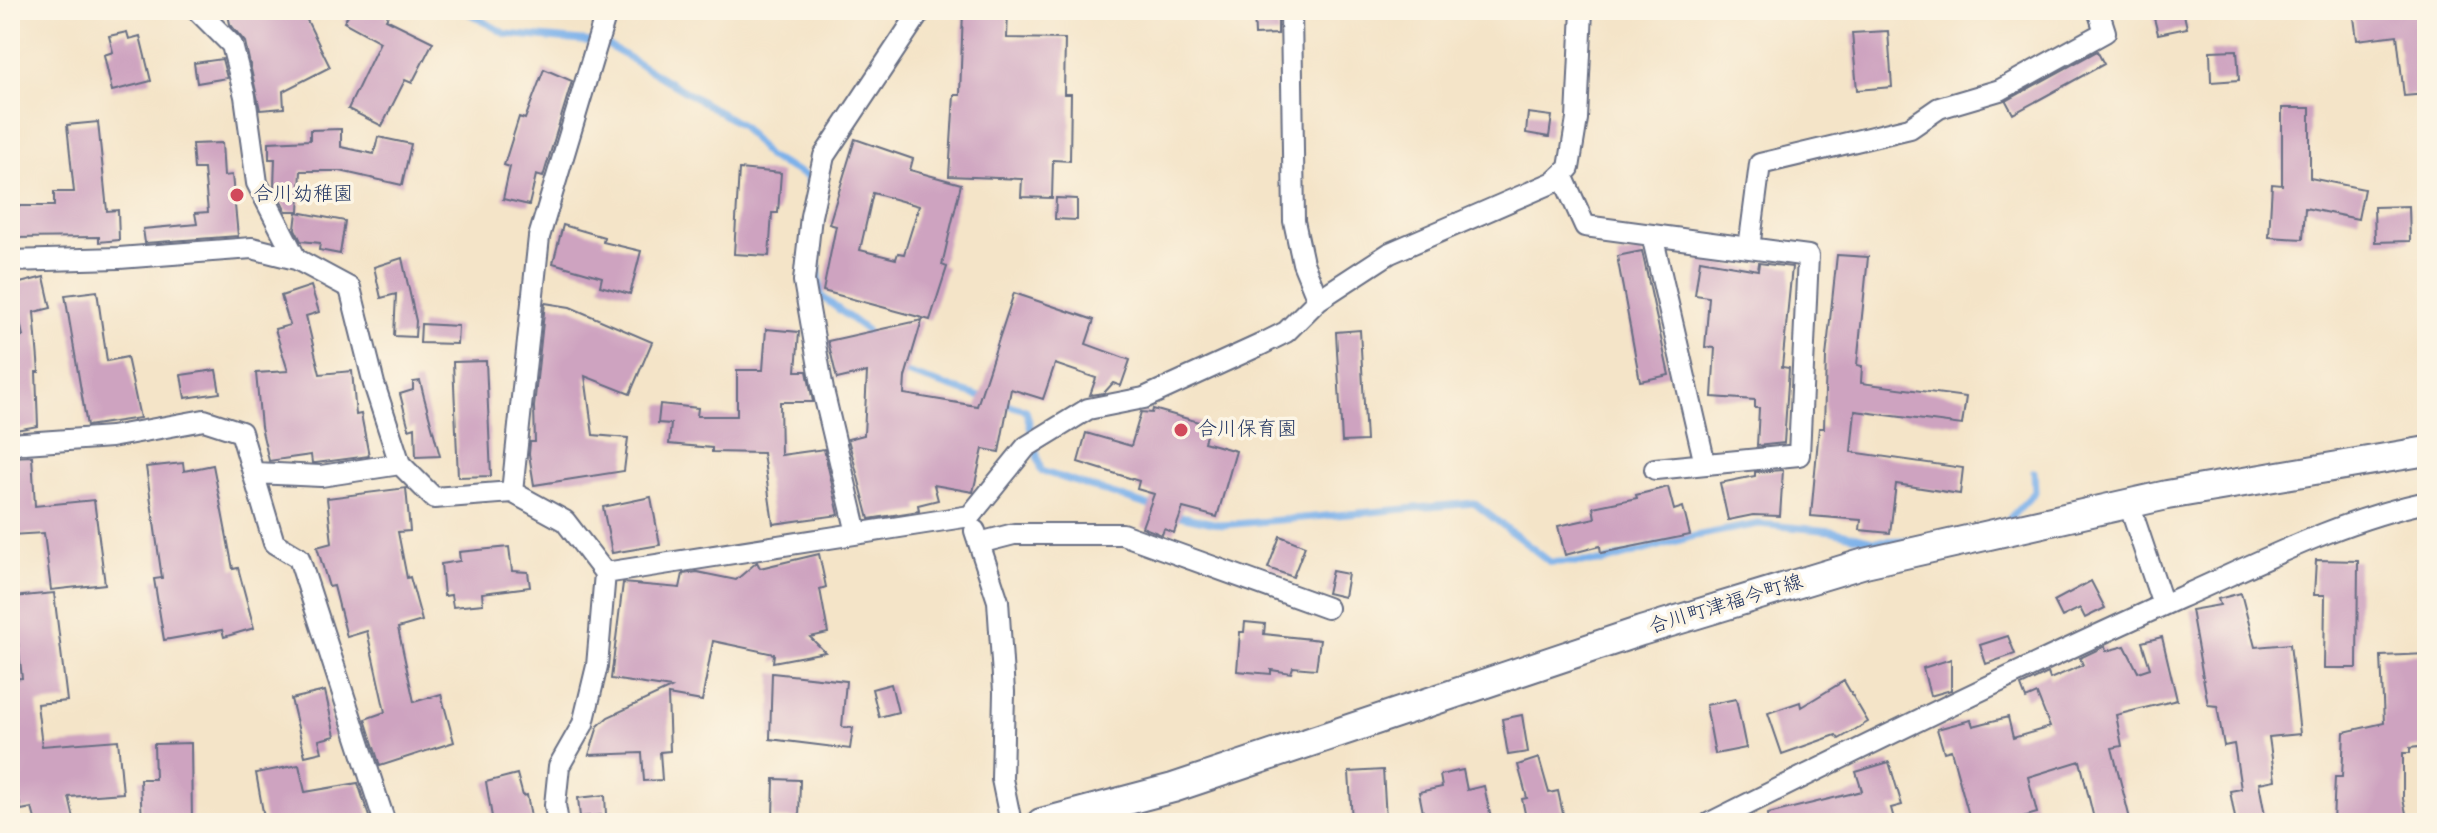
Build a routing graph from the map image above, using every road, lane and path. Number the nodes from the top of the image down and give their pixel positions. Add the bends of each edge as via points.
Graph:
1 (197, 10) edge
2 (607, 10) edge
3 (921, 10) edge
4 (1291, 10) edge
5 (1582, 10) edge
6 (2098, 10) edge
7 (1562, 175) junction
8 (1652, 235) junction
9 (1749, 248) junction
10 (296, 259) junction
11 (10, 261) edge
12 (1318, 300) junction
13 (10, 444) edge
14 (2427, 451) edge
15 (400, 464) junction
16 (1705, 464) junction
17 (1655, 469) dead end
18 (255, 473) junction
19 (512, 492) junction
20 (2427, 502) edge
21 (2129, 504) junction
22 (970, 516) junction
23 (857, 533) junction
24 (979, 543) junction
25 (605, 573) junction
26 (2163, 605) junction
27 (1327, 608) dead end
28 (385, 823) edge
29 (558, 823) edge
30 (1011, 823) edge
31 (1041, 823) edge
32 (1710, 823) edge

1 - 10 street via 232,45 257,183
2 - 19 street via 539,237
3 - 23 street via 824,156 811,216 804,281
4 - 12 street via 1294,221
5 - 7 street via 1577,119 1569,168
6 - 9 street via 2105,32 2000,90 1939,108 1910,128 1760,164
7 - 8 street via 1585,226
7 - 12 street via 1390,253
8 - 9 street
8 - 16 street
9 - 16 street via 1808,256 1799,455
10 - 11 street via 252,248
10 - 15 street via 350,288
12 - 22 street via 1286,332 1144,398 1088,409 1026,447
13 - 18 street via 111,437 204,420 241,432
14 - 21 street, 合川町津福今町線
15 - 18 street via 321,476
15 - 19 street via 434,498
16 - 17 street
18 - 28 street via 274,543 299,558
19 - 25 street via 565,521
20 - 26 street via 2381,511 2304,541
21 - 26 street
21 - 31 street, 合川町津福今町線 via 1865,563 1641,631 1173,788
22 - 23 street
22 - 24 street
23 - 25 street
24 - 27 street via 1014,534 1122,534
24 - 30 street via 998,601 1002,779
25 - 29 street via 597,666 583,724 559,766
26 - 32 street

